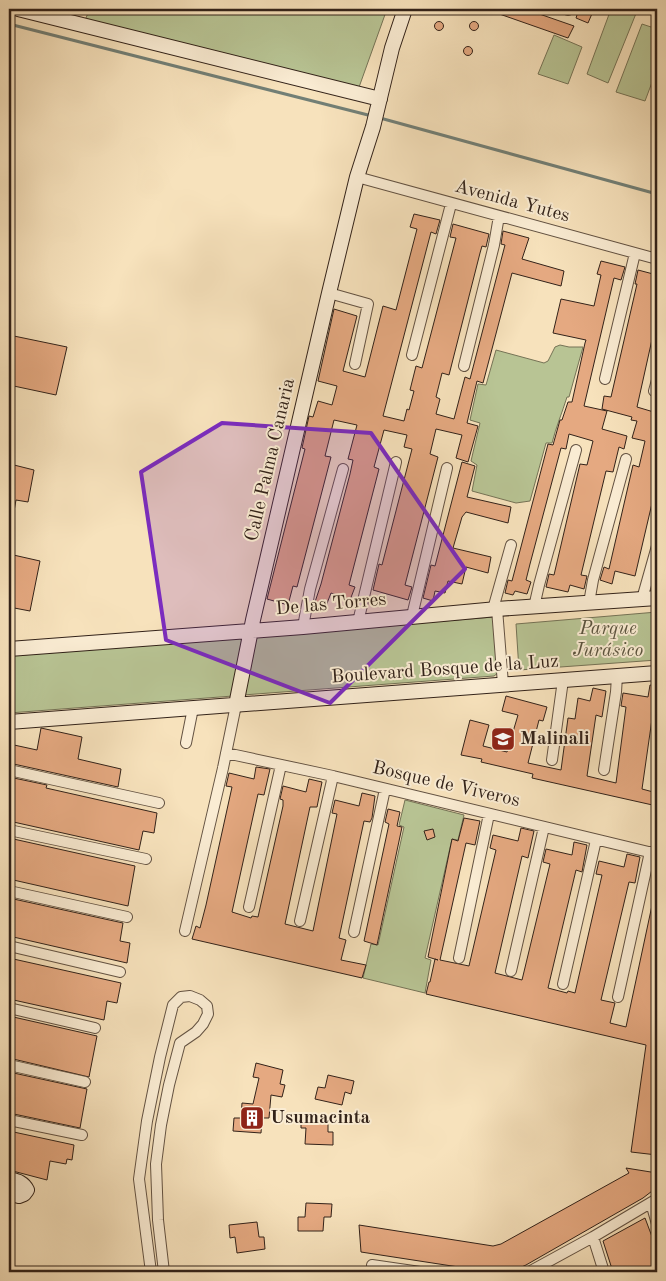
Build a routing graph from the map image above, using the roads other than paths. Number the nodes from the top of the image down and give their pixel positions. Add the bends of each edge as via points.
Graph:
1 (18, 9) edge
2 (405, 9) edge
3 (379, 103) junction
4 (357, 177) junction
5 (451, 204) junction
6 (499, 216) junction
7 (635, 253) junction
8 (657, 259) edge
9 (329, 293) junction
10 (412, 355) dead end
11 (354, 364) dead end
12 (464, 366) dead end
13 (605, 379) dead end
14 (657, 380) edge
15 (654, 391) dead end
16 (576, 450) dead end
17 (626, 459) dead end
18 (396, 462) dead end
19 (447, 468) dead end
20 (343, 469) dead end
21 (511, 545) dead end
22 (657, 546) edge
23 (657, 598) edge
24 (642, 599) junction
25 (589, 603) junction
26 (534, 607) junction
27 (495, 609) junction
28 (412, 616) junction
29 (358, 622) junction
30 (303, 627) junction
31 (251, 631) junction
32 (9, 649) edge
33 (657, 673) edge
34 (617, 676) junction
35 (564, 680) junction
36 (502, 684) junction
37 (236, 705) junction
38 (193, 708) junction
39 (9, 722) edge
40 (186, 743) dead end
41 (226, 753) junction
42 (552, 760) dead end
43 (281, 765) junction
44 (9, 770) edge
45 (604, 770) dead end
46 (333, 776) junction
47 (385, 789) junction
48 (159, 803) dead end
49 (489, 814) junction
50 (544, 827) junction
51 (9, 830) edge
52 (596, 840) junction
53 (654, 853) edge
54 (146, 859) dead end
55 (9, 891) edge
56 (249, 907) dead end
57 (127, 917) dead end
58 (300, 921) dead end
59 (185, 931) dead end
60 (354, 932) dead end
61 (9, 946) edge
62 (459, 958) dead end
63 (511, 971) dead end
64 (120, 972) dead end
65 (563, 984) dead end
66 (618, 997) dead end
67 (9, 1008) edge
68 (95, 1028) dead end
69 (9, 1065) edge
70 (85, 1082) dead end
71 (9, 1120) edge
72 (82, 1136) dead end
73 (9, 1179) edge
74 (9, 1193) edge
75 (654, 1201) edge
76 (657, 1224) edge
77 (593, 1238) junction
78 (372, 1265) dead end
79 (403, 1271) edge
80 (151, 1272) edge
81 (164, 1272) edge
82 (420, 1272) edge
83 (529, 1272) edge
84 (604, 1272) edge

1 - 3 main road
2 - 3 main road, Calle Palma Canaria
3 - 4 main road, Calle Palma Canaria
4 - 5 street, Avenida Yutes
4 - 9 main road, Calle Palma Canaria
5 - 6 street, Avenida Yutes
5 - 10 street
6 - 7 street, Avenida Yutes
6 - 12 street
7 - 8 street, Avenida Yutes
7 - 13 street
9 - 11 street via 368,304
9 - 31 main road, Calle Palma Canaria
14 - 15 street
16 - 26 street
17 - 25 street via 592,580
18 - 29 street
19 - 28 street
20 - 30 street via 310,589
21 - 27 street
22 - 24 street
23 - 24 main road, De las Torres
24 - 25 main road, De las Torres
25 - 26 main road, De las Torres
26 - 27 main road, De las Torres
27 - 28 main road, De las Torres
27 - 36 street
28 - 29 main road, De las Torres
29 - 30 main road, De las Torres
30 - 31 main road, De las Torres
31 - 32 main road, De las Torres
31 - 37 main road, Calle Palma Canaria
33 - 34 main road, Boulevard Bosque de la Luz
34 - 35 main road, Boulevard Bosque de la Luz
34 - 45 street
35 - 36 main road, Boulevard Bosque de la Luz
35 - 42 street
36 - 37 main road, Boulevard Bosque de la Luz
37 - 38 main road, Boulevard Bosque de la Luz
37 - 41 street, Calle Palma Canaria
38 - 39 main road, Boulevard Bosque de la Luz
38 - 40 street
41 - 43 street, Bosque de Viveros
41 - 59 street, Calle Palma Canaria
43 - 46 street, Bosque de Viveros
43 - 56 street
44 - 48 street
46 - 47 street, Bosque de Viveros
46 - 58 street
47 - 49 street, Bosque de Viveros
47 - 60 street
49 - 50 street, Bosque de Viveros
49 - 62 street
50 - 52 street, Bosque de Viveros
50 - 63 street
51 - 54 street
52 - 53 street, Bosque de Viveros
52 - 65 street
53 - 66 street
55 - 57 street
61 - 64 street
67 - 68 street
69 - 70 street
71 - 72 street
73 - 74 main road via 20,1182 27,1190 19,1196
75 - 76 street
75 - 77 street
77 - 83 street
77 - 84 street
78 - 79 street
79 - 82 street
80 - 81 street via 140,1179 147,1121 173,1005 190,996 207,1006 208,1014 196,1032 180,1043 168,1085 156,1164

